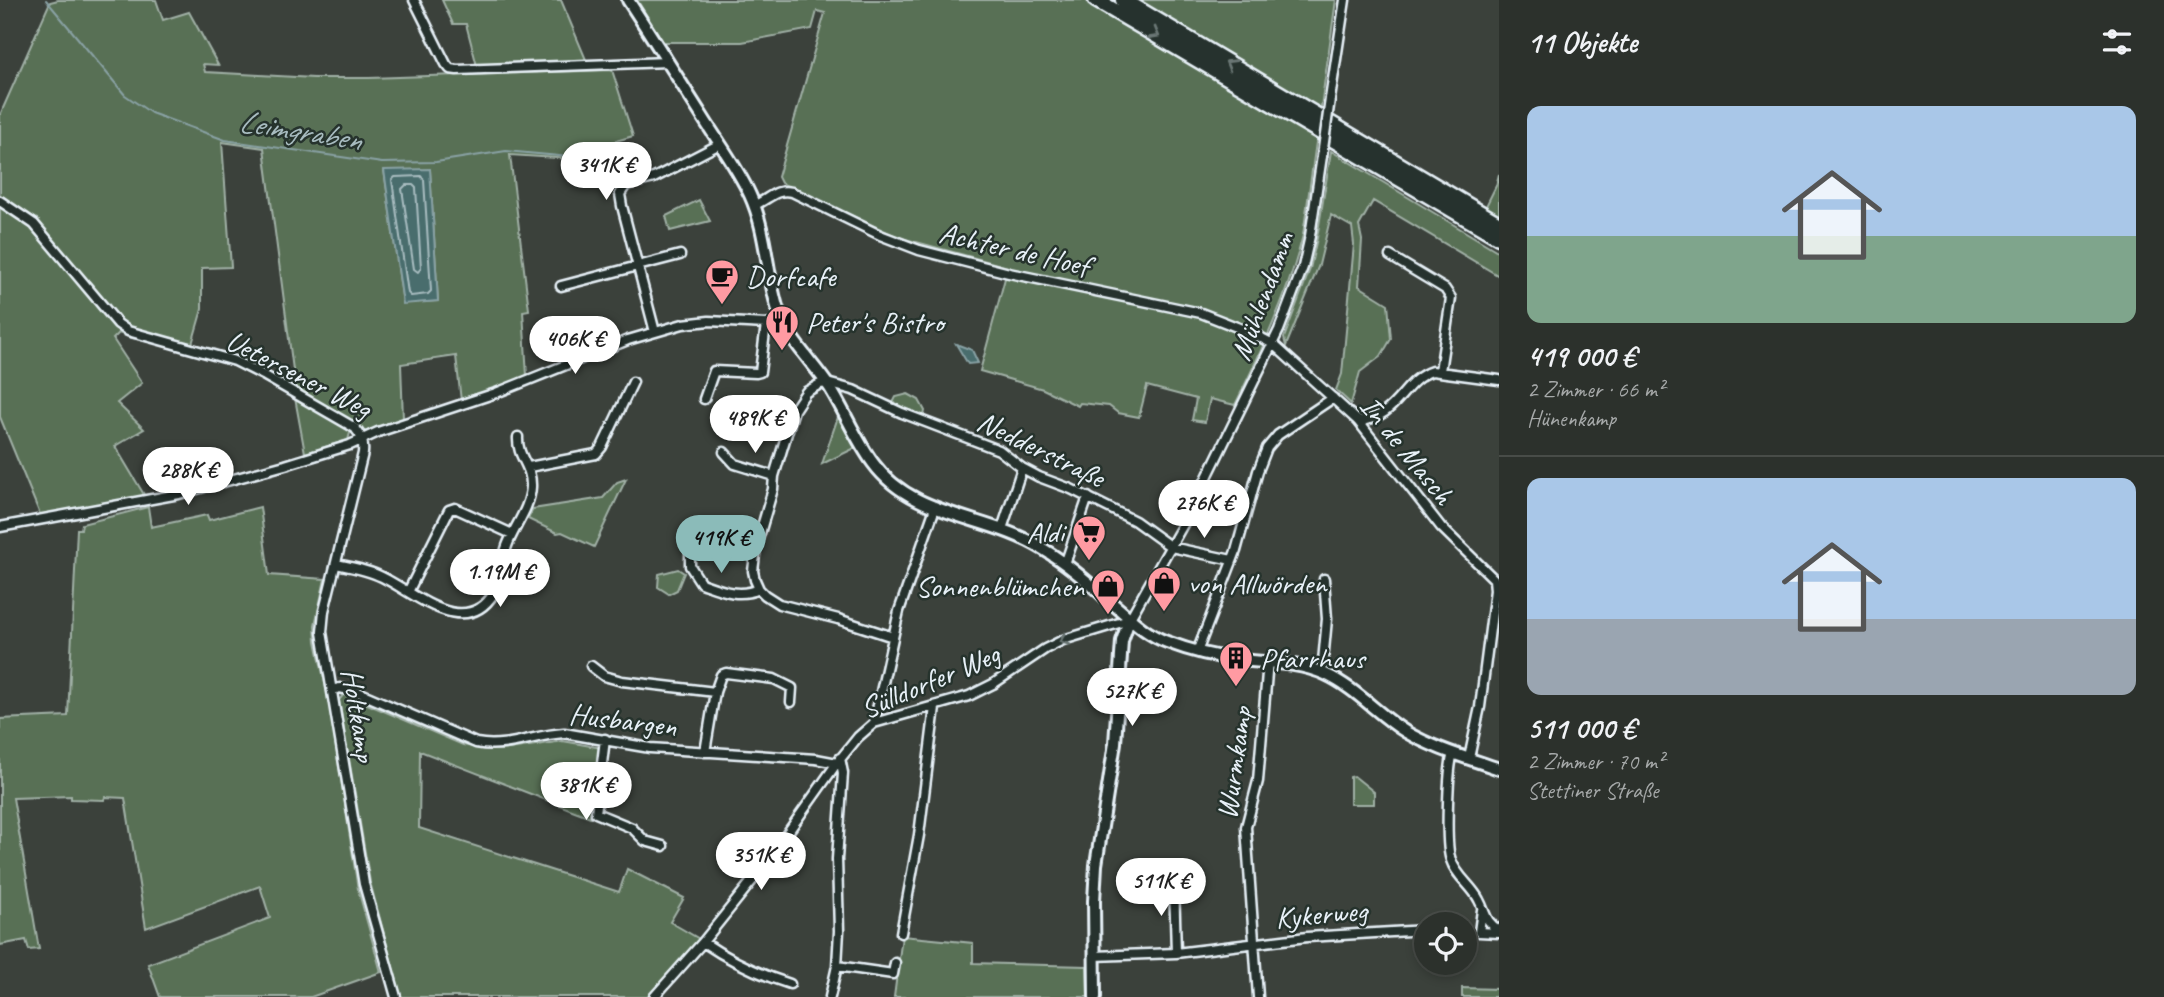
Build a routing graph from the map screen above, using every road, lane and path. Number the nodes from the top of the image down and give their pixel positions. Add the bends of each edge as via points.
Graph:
1 (414, 0) edge
2 (628, 0) edge
3 (1096, 0) edge
4 (1124, 0) edge
5 (1345, 0) edge
6 (668, 62) junction
7 (720, 144) junction
8 (0, 201) edge
9 (755, 205) junction
10 (1499, 224) edge
11 (1499, 237) edge
12 (680, 255) dead end
13 (1390, 256) dead end
14 (637, 266) junction
15 (562, 286) dead end
16 (783, 321) junction
17 (766, 324) junction
18 (655, 332) junction
19 (1273, 344) junction
20 (1440, 371) junction
21 (1499, 380) edge
22 (633, 382) dead end
23 (827, 383) junction
24 (1333, 398) junction
25 (704, 399) dead end
26 (1358, 421) junction
27 (518, 437) dead end
28 (363, 440) junction
29 (724, 452) dead end
30 (529, 467) junction
31 (1022, 468) junction
32 (774, 477) junction
33 (1088, 497) junction
34 (935, 508) junction
35 (0, 527) edge
36 (1002, 529) junction
37 (512, 534) junction
38 (1171, 547) junction
39 (690, 551) dead end
40 (1232, 560) junction
41 (336, 564) junction
42 (1065, 564) junction
43 (1324, 579) dead end
44 (759, 589) junction
45 (408, 592) junction
46 (1129, 620) junction
47 (893, 637) junction
48 (1197, 652) junction
49 (1268, 662) junction
50 (591, 666) dead end
51 (1322, 672) junction
52 (332, 690) junction
53 (715, 692) junction
54 (791, 702) dead end
55 (935, 706) junction
56 (874, 723) junction
57 (605, 739) junction
58 (705, 752) junction
59 (1454, 753) junction
60 (1469, 758) junction
61 (839, 760) junction
62 (1499, 769) edge
63 (663, 846) dead end
64 (1174, 881) dead end
65 (1414, 931) edge
66 (1499, 932) edge
67 (901, 933) dead end
68 (703, 942) junction
69 (1255, 943) junction
70 (1176, 953) junction
71 (1094, 956) junction
72 (895, 963) dead end
73 (837, 966) junction
74 (790, 984) dead end
75 (658, 996) edge
76 (396, 997) edge
77 (830, 997) edge
78 (1095, 997) edge
79 (1258, 997) edge

1 - 6 street via 446,64 457,71
2 - 6 main road
3 -> 11 highway
10 -> 4 highway
5 - 19 street, Mühlendamm, bridge via 1310,236
6 - 7 main road
7 - 9 main road
7 - 14 street via 622,189 620,199
8 - 28 street, Uetersener Weg via 34,224 128,331 236,362 355,428
9 - 16 main road
9 - 19 street, Achter de Hoef via 776,191 792,192 919,250 1201,313
12 - 14 street
13 - 20 street via 1446,289 1451,298
14 - 15 street
14 - 18 street
16 - 17 street, Uetersener Weg
16 - 23 main road
17 - 18 street, Uetersener Weg via 695,322
17 - 25 street via 760,372 714,371
18 - 28 street, Uetersener Weg
19 - 24 street, In de Masch
19 - 38 street, Mühlendamm
20 - 21 street
20 - 26 street via 1423,374 1380,415
22 - 30 street via 596,454
23 - 31 street, Nedderstraße via 999,450
23 - 32 street via 812,387 801,397
23 - 34 main road via 882,474 897,488
24 - 26 street, In de Masch
24 - 40 street via 1278,435 1267,448
26 - 60 street, In de Masch via 1441,527 1494,579 1480,707
27 - 30 street via 519,453
28 - 35 street via 179,494
28 - 41 street, Holtkamp
29 - 32 street via 735,464
30 - 37 street via 531,492
31 - 33 street, Nedderstraße
31 - 36 street
32 - 44 street via 753,560
33 - 38 street, Nedderstraße via 1135,521
33 - 42 street
34 - 36 main road
34 - 47 street
36 - 42 main road
37 - 45 street via 498,585 475,610 447,612
37 - 45 street via 455,508 449,510
38 - 40 street, Nedderstraße
38 - 46 street, Mühlendamm
39 - 44 street via 690,566 701,583 734,594
40 - 48 street
41 - 45 street via 374,573
41 - 52 street, Holtkamp via 322,622
42 - 46 main road
43 - 51 street via 1327,619
44 - 47 street via 789,608
46 - 48 main road via 1163,641
46 -> 55 street, Sülldorfer Weg via 1063,640 993,684
46 - 71 main road via 1122,641 1115,743 1097,859
47 - 56 street
48 - 49 main road
49 - 51 main road
49 - 69 street, Wurmkamp via 1259,772 1246,827
50 - 53 street via 622,681
51 - 59 main road via 1405,731
52 - 57 street, Husbargen via 358,692 489,746 564,733
52 - 76 street, Holtkamp via 364,884
53 - 54 street via 726,673 774,679 792,688
53 - 58 street
55 - 56 street, Sülldorfer Weg
55 - 67 street
56 - 61 street, Sülldorfer Weg
57 - 58 street, Husbargen
57 - 63 street via 596,813
58 - 61 street, Husbargen
59 - 60 main road
59 - 66 street via 1448,850 1479,899 1479,932
60 - 62 main road
61 - 68 street, Sülldorfer Weg
61 - 73 street via 843,773
64 - 70 street
65 - 69 street, Kykerweg
68 - 74 street via 739,964
68 - 75 street, Sülldorfer Weg
69 - 70 street, Kykerweg
69 - 79 street, Wurmkamp
70 - 71 street, Kykerweg
71 - 78 main road
72 - 73 street via 893,974
73 - 77 street

